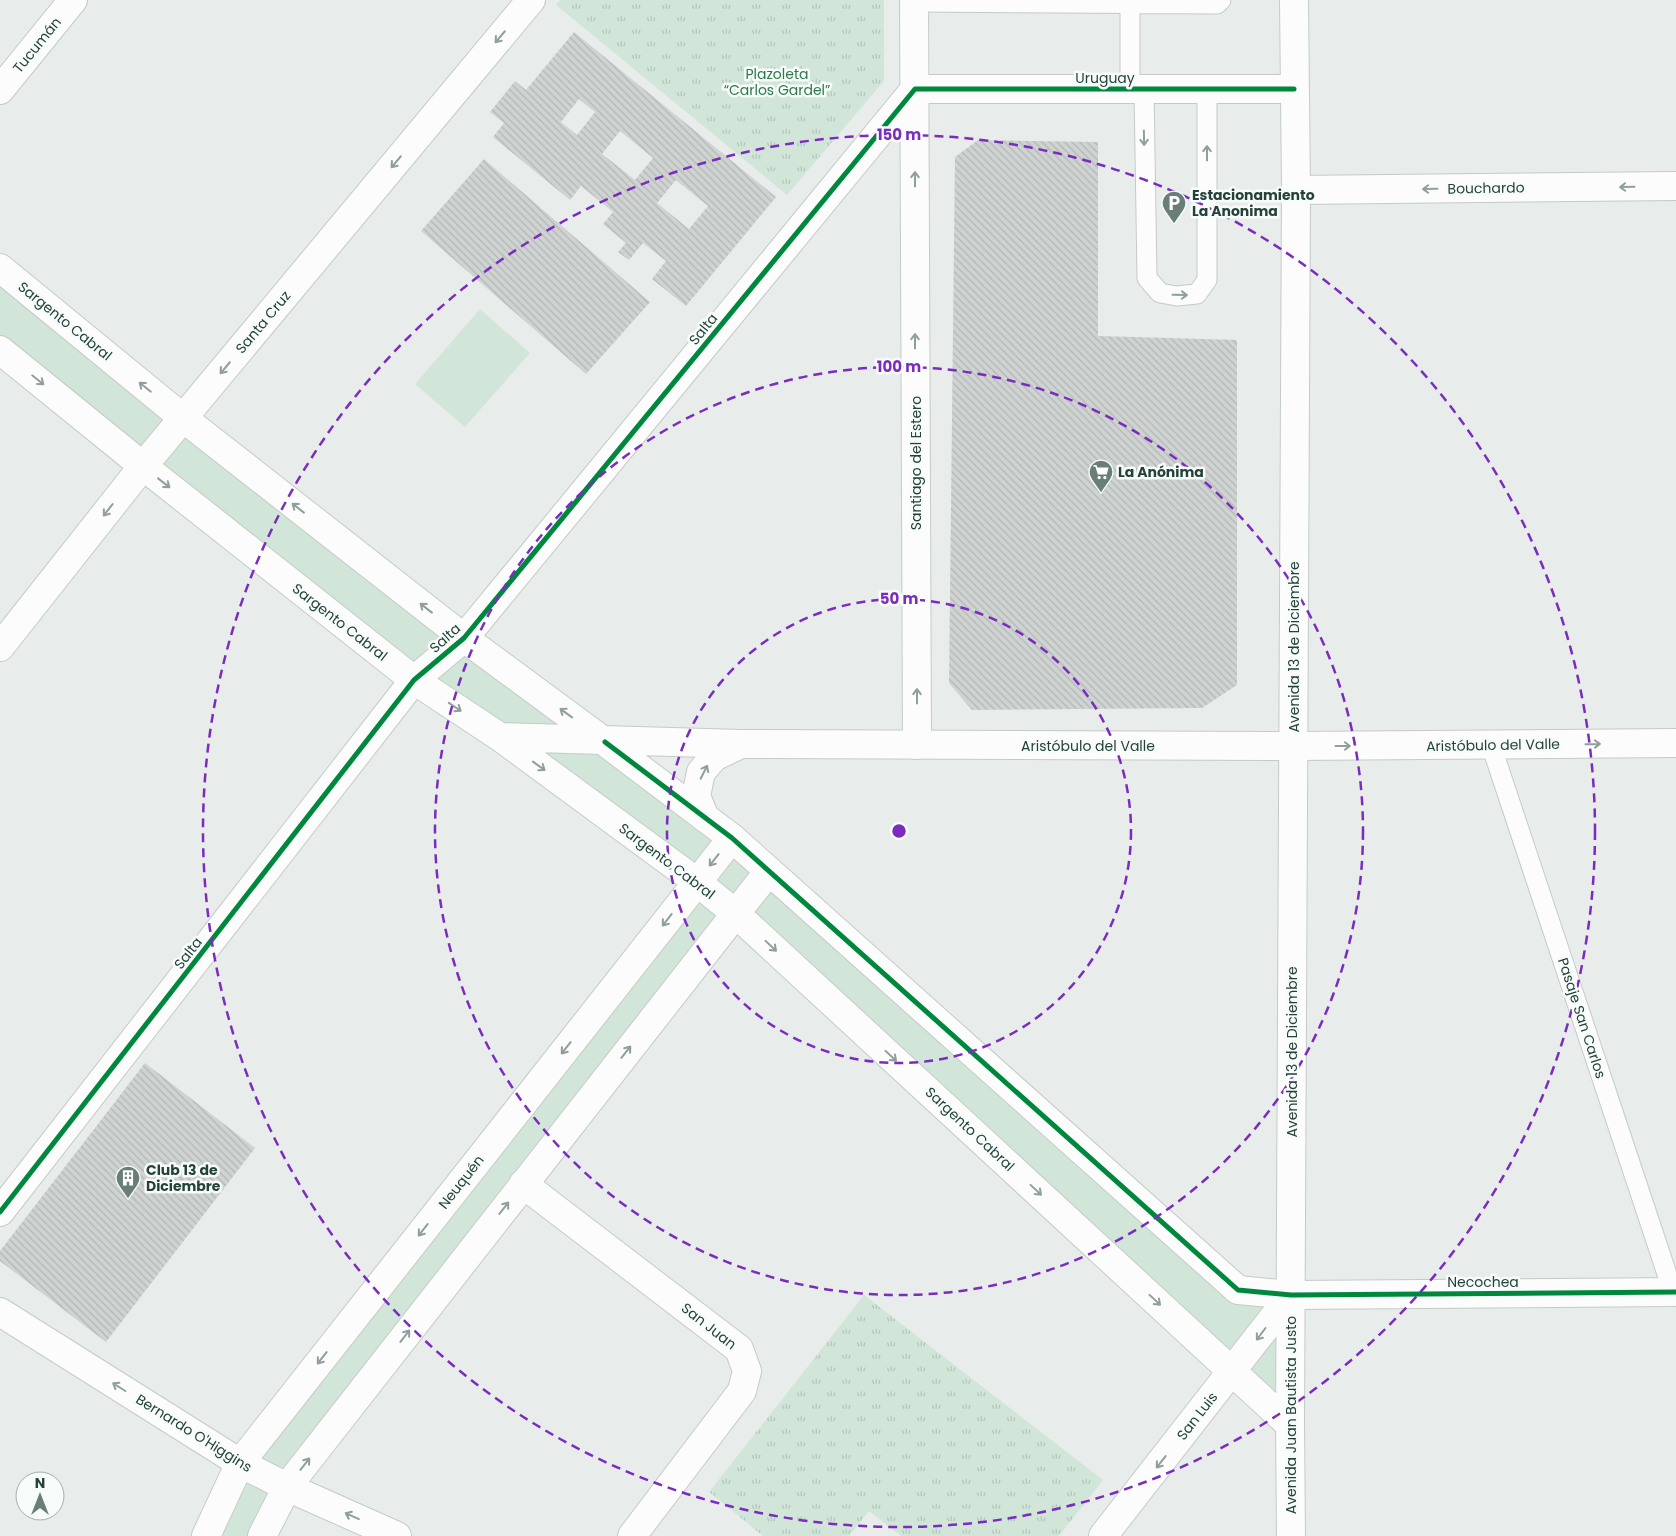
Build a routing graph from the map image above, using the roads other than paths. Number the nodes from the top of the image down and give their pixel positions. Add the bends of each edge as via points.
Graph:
1 (74, 0) edge
2 (531, 0) edge
3 (1221, 0) edge
4 (1294, 0) edge
5 (914, 1) edge
6 (1130, 1) edge
7 (915, 89) junction
8 (1137, 89) junction
9 (1207, 89) junction
10 (1294, 89) junction
11 (0, 90) edge
12 (1676, 186) edge
13 (1296, 190) junction
14 (0, 268) edge
15 (0, 350) edge
16 (183, 418) junction
17 (143, 466) junction
18 (464, 638) junction
19 (0, 647) edge
20 (414, 680) junction
21 (500, 737) junction
22 (605, 742) junction
23 (1676, 743) edge
24 (741, 744) junction
25 (917, 745) junction
26 (1491, 745) junction
27 (1294, 746) junction
28 (705, 818) junction
29 (732, 838) junction
30 (770, 872) junction
31 (697, 882) junction
32 (735, 913) junction
33 (523, 1184) junction
34 (0, 1212) edge
35 (1674, 1292) edge
36 (1291, 1295) junction
37 (0, 1312) edge
38 (1232, 1371) junction
39 (1290, 1425) junction
40 (240, 1463) junction
41 (287, 1487) junction
42 (206, 1536) edge
43 (262, 1536) edge
44 (397, 1536) edge
45 (632, 1536) edge
46 (1103, 1536) edge
47 (1291, 1536) edge

1 - 11 street, Tucumán
2 -> 16 street, Santa Cruz
3 - 6 lane via 1216,4
4 - 10 street, Avenida 13 de Diciembre
5 - 6 lane
5 - 7 street, Santiago del Estero
6 - 8 lane
7 - 8 street, Uruguay
7 - 18 street, Salta
25 -> 7 street, Santiago del Estero
8 - 9 street, Uruguay
8 -> 9 lane via 1147,278 1160,293 1177,296 1197,294 1207,280
9 - 10 street, Uruguay
10 - 13 street, Avenida 13 de Diciembre
12 -> 13 street, Bouchardo
13 - 27 street, Avenida 13 de Diciembre
16 -> 14 street, Sargento Cabral
15 -> 17 street, Sargento Cabral
16 - 17 street, Santa Cruz
18 -> 16 street, Sargento Cabral
17 -> 19 street, Santa Cruz
17 -> 20 street, Sargento Cabral
18 - 20 street, Salta
22 -> 18 street, Sargento Cabral
20 -> 21 street, Sargento Cabral
20 - 34 street, Salta
21 - 22 street, Aristóbulo del Valle
21 -> 31 street, Sargento Cabral
22 - 24 street, Aristóbulo del Valle
22 - 28 street, Sargento Cabral
26 -> 23 street, Aristóbulo del Valle
24 - 25 street, Aristóbulo del Valle
28 -> 24 street via 696,796 701,772 714,757
25 - 27 street, Aristóbulo del Valle
27 -> 26 street, Aristóbulo del Valle
26 - 35 lane, Pasaje San Carlos
27 - 36 street, Avenida 13 de Diciembre
28 - 29 street, Sargento Cabral
29 - 30 street, Sargento Cabral
29 -> 31 street, Neuquén
30 - 32 street
30 - 36 street, Necochea via 1238,1290
31 - 32 street, Sargento Cabral
31 -> 40 street, Neuquén
33 -> 32 street
32 -> 38 street, Sargento Cabral
41 -> 33 street
33 - 45 street, San Juan via 739,1349 747,1371 742,1391
35 - 36 street, Necochea
36 -> 38 street, San Luis
36 - 39 street, Avenida Juan Bautista Justo
40 -> 37 street, Bernardo O'Higgins
38 - 39 street, Sargento Cabral
38 -> 46 street, San Luis
39 - 47 street, Avenida Juan Bautista Justo
40 - 41 street, Bernardo O'Higgins
40 - 42 street, Neuquén
41 - 43 street
44 -> 41 street, Bernardo O'Higgins

